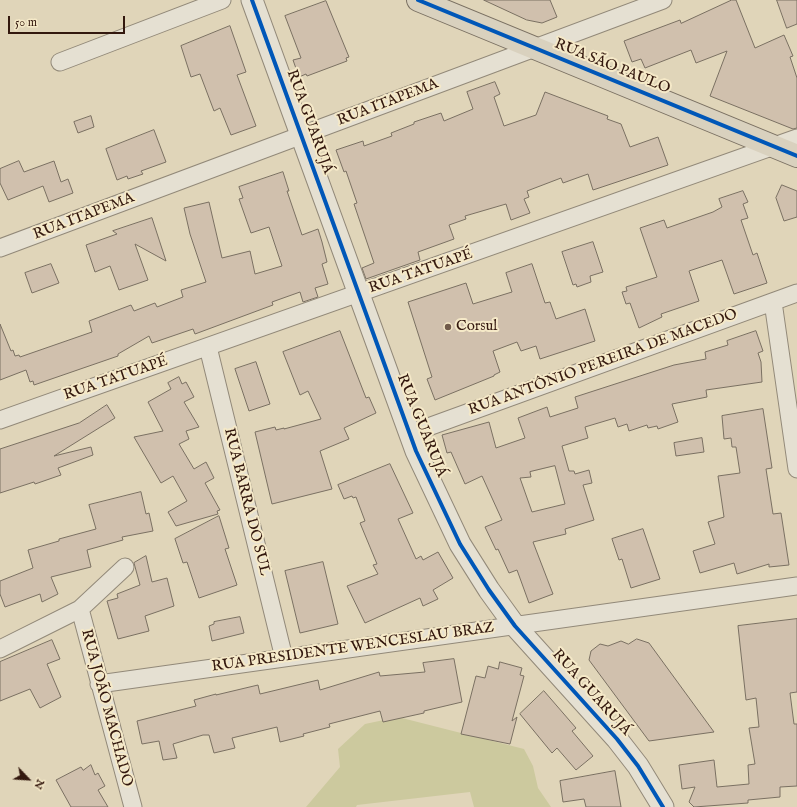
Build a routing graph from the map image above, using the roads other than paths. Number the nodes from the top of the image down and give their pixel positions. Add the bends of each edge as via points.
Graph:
1 (222, 0) edge
2 (252, 0) edge
3 (418, 0) edge
4 (663, 0) edge
5 (535, 48) junction
6 (60, 62) dead end
7 (301, 136) junction
8 (797, 138) edge
9 (774, 147) junction
10 (797, 156) edge
11 (0, 248) edge
12 (797, 293) edge
13 (358, 294) junction
14 (773, 302) junction
15 (208, 347) junction
16 (0, 420) edge
17 (409, 434) junction
18 (797, 469) edge
19 (125, 567) dead end
20 (797, 586) edge
21 (80, 609) junction
22 (515, 626) junction
23 (0, 649) edge
24 (284, 658) junction
25 (99, 684) junction
26 (132, 807) edge
27 (663, 807) edge

1 - 6 street
2 - 7 street, RUA GUARUJÁ
3 - 5 main road, RUA SÃO PAULO
4 - 5 street, RUA ITAPEMA
5 - 7 street, RUA ITAPEMA
5 - 9 main road, RUA SÃO PAULO
7 - 11 street, RUA ITAPEMA
7 - 13 street, RUA GUARUJÁ
8 - 9 street, RUA TATUAPÉ
9 - 10 main road, RUA SÃO PAULO
9 - 13 street, RUA TATUAPÉ
12 - 14 street, RUA ANTÔNIO PEREIRA DE MACEDO
13 - 15 street, RUA TATUAPÉ
13 - 17 street, RUA GUARUJÁ
14 - 17 street, RUA ANTÔNIO PEREIRA DE MACEDO
14 - 18 street
15 - 16 street, RUA TATUAPÉ
15 - 24 street, RUA BARRA DO SUL
17 - 22 street, RUA GUARUJÁ via 460,544
19 - 21 street
20 - 22 street, RUA PRESIDENTE WENCESLAU BRAZ
21 - 23 street
21 - 25 street, RUA JOÃO MACHADO
22 - 24 street, RUA PRESIDENTE WENCESLAU BRAZ
22 - 27 street, RUA GUARUJÁ via 617,739 638,766
24 - 25 street, RUA PRESIDENTE WENCESLAU BRAZ
25 - 26 street, RUA JOÃO MACHADO

